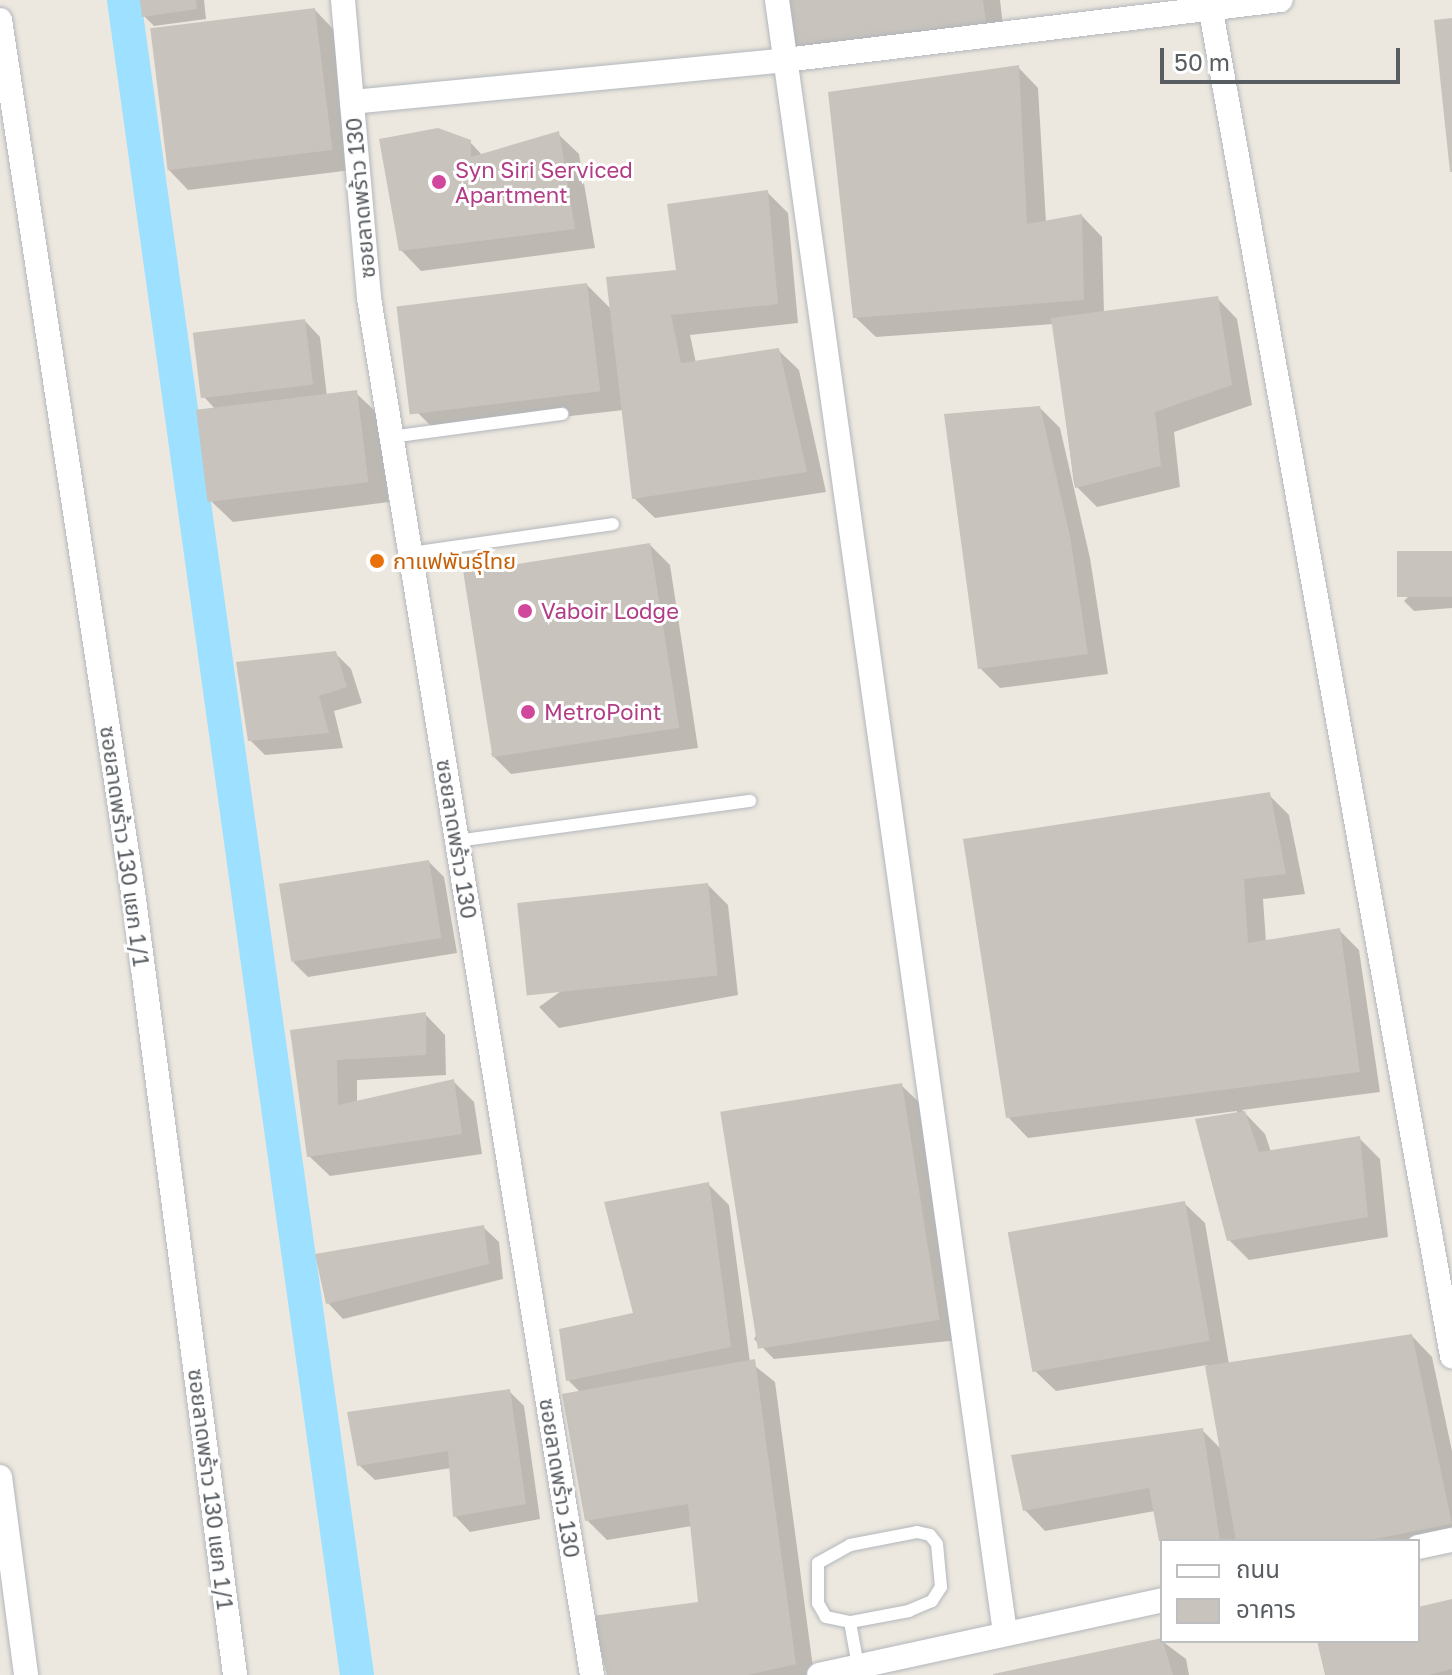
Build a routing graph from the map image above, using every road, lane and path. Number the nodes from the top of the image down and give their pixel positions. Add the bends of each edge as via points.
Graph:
1 (343, 0) edge
2 (777, 0) edge
3 (1280, 0) edge
4 (1210, 4) edge
5 (0, 20) edge
6 (785, 60) junction
7 (352, 102) junction
8 (562, 414) dead end
9 (391, 437) junction
10 (613, 524) dead end
11 (410, 553) junction
12 (750, 801) dead end
13 (457, 841) junction
14 (1452, 1356) edge
15 (0, 1477) edge
16 (2, 1505) edge
17 (1452, 1540) edge
18 (1420, 1547) edge
19 (1160, 1600) edge
20 (850, 1622) junction
21 (1005, 1633) junction
22 (17, 1663) edge
23 (858, 1666) junction
24 (235, 1675) edge
25 (592, 1675) edge
26 (819, 1675) edge

1 - 7 street, ซอยลาดพร้าว 130
2 - 6 street
3 - 4 street
4 - 6 street
4 - 14 street
5 - 24 street, ซอยลาดพร้าว 130 แยก 1/1 via 134,899
6 - 7 street
6 - 21 street via 903,870
7 - 9 street, ซอยลาดพร้าว 130 via 369,298
8 - 9 lane
9 - 11 street, ซอยลาดพร้าว 130
10 - 11 lane
11 - 13 street, ซอยลาดพร้าว 130
12 - 13 lane
13 - 25 street, ซอยลาดพร้าว 130
15 - 16 street
16 - 22 street
17 - 18 street
19 - 21 street
20 - 20 lane via 826,1617 818,1603 818,1563 850,1545 917,1532 930,1535 944,1575 932,1601
20 - 23 lane
21 - 23 street
23 - 26 street

